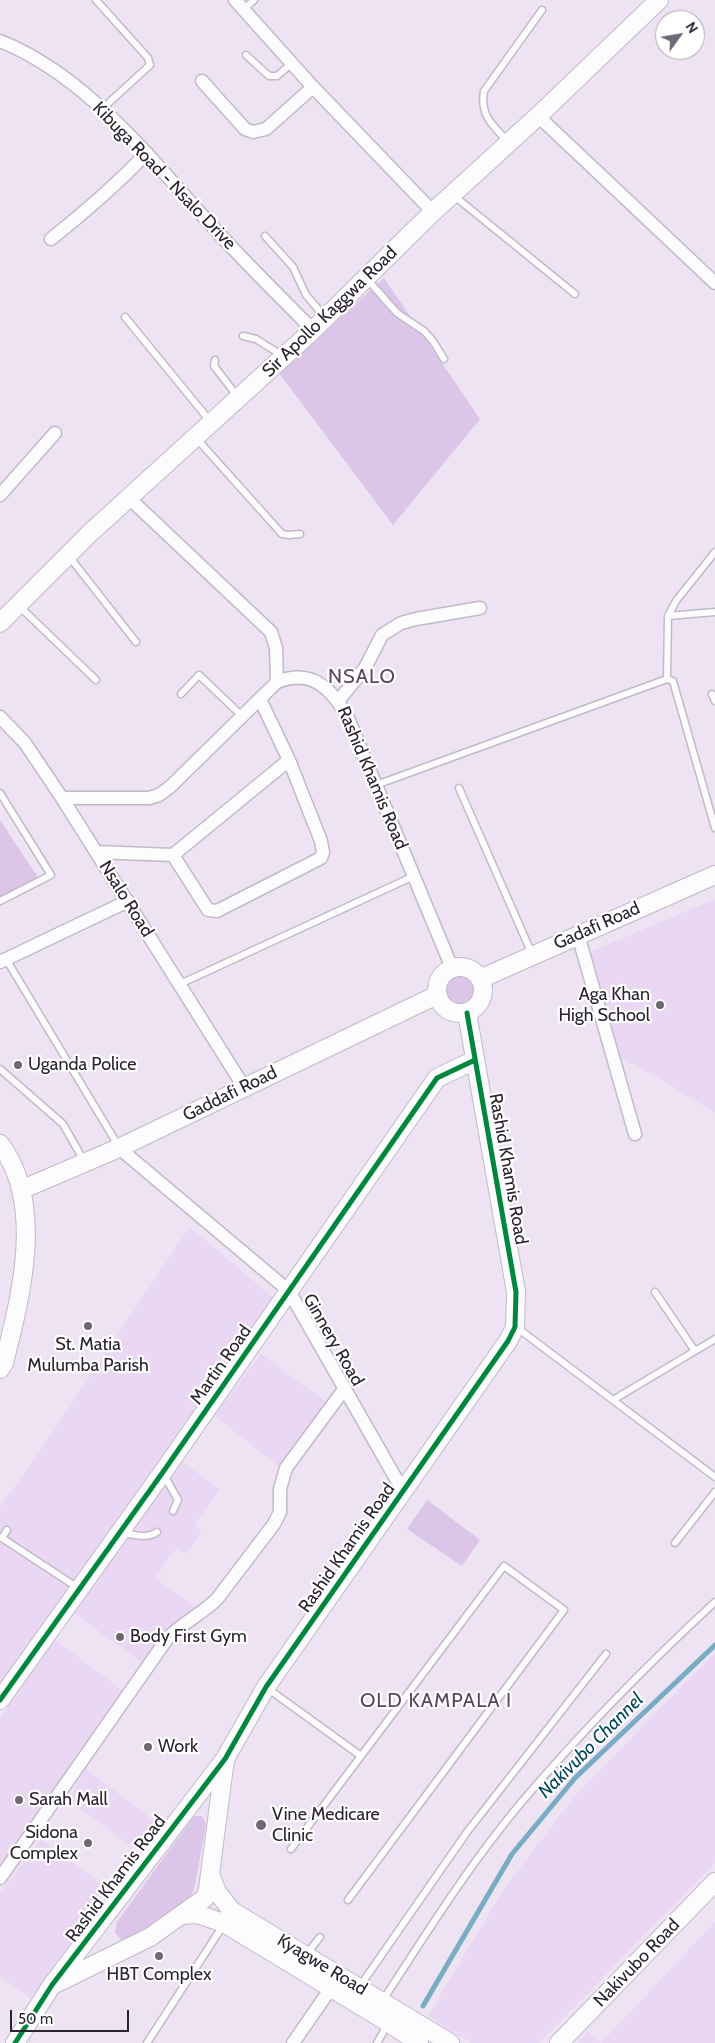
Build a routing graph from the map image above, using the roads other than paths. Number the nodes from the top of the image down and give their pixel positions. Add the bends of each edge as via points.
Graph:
1 (96, 0) edge
2 (254, 0) edge
3 (659, 0) edge
4 (239, 5) edge
5 (542, 10) dead end
6 (0, 41) edge
7 (246, 55) dead end
8 (292, 63) junction
9 (202, 81) dead end
10 (313, 86) junction
11 (102, 109) junction
12 (538, 116) junction
13 (509, 143) junction
14 (147, 153) junction
15 (452, 194) junction
16 (433, 212) junction
17 (265, 236) dead end
18 (51, 239) dead end
19 (366, 278) junction
20 (715, 283) edge
21 (575, 294) dead end
22 (125, 317) dead end
23 (325, 318) junction
24 (313, 330) junction
25 (243, 336) dead end
26 (284, 357) junction
27 (444, 359) dead end
28 (215, 360) dead end
29 (239, 398) junction
30 (212, 424) junction
31 (55, 433) dead end
32 (196, 438) junction
33 (0, 495) edge
34 (129, 498) junction
35 (300, 534) dead end
36 (715, 552) edge
37 (67, 554) junction
38 (17, 604) junction
39 (480, 608) dead end
40 (715, 612) edge
41 (668, 616) junction
42 (0, 623) edge
43 (136, 642) dead end
44 (667, 679) junction
45 (96, 680) dead end
46 (277, 682) junction
47 (181, 694) dead end
48 (712, 694) dead end
49 (260, 699) junction
50 (338, 700) junction
51 (715, 701) edge
52 (242, 716) junction
53 (0, 717) edge
54 (289, 760) junction
55 (376, 785) junction
56 (460, 788) dead end
57 (0, 793) edge
58 (62, 798) junction
59 (715, 828) edge
60 (96, 852) junction
61 (173, 855) junction
62 (715, 875) edge
63 (414, 876) junction
64 (0, 901) edge
65 (128, 901) junction
66 (578, 935) junction
67 (532, 955) junction
68 (3, 960) edge
69 (452, 968) junction
70 (480, 979) junction
71 (180, 984) junction
72 (437, 995) junction
73 (467, 1013) junction
74 (475, 1060) junction
75 (0, 1068) edge
76 (244, 1087) junction
77 (635, 1134) dead end
78 (0, 1144) edge
79 (119, 1148) junction
80 (85, 1162) junction
81 (22, 1189) junction
82 (289, 1290) junction
83 (654, 1292) dead end
84 (515, 1327) junction
85 (715, 1339) edge
86 (695, 1351) junction
87 (0, 1369) edge
88 (345, 1388) junction
89 (612, 1400) junction
90 (163, 1472) junction
91 (715, 1477) edge
92 (404, 1491) junction
93 (715, 1492) edge
94 (173, 1511) dead end
95 (7, 1530) dead end
96 (157, 1532) dead end
97 (118, 1533) junction
98 (676, 1544) dead end
99 (79, 1588) junction
100 (715, 1602) edge
101 (606, 1654) dead end
102 (266, 1687) junction
103 (0, 1700) edge
104 (361, 1756) junction
105 (225, 1759) junction
106 (291, 1849) dead end
107 (210, 1873) junction
108 (0, 1878) edge
109 (715, 1882) edge
110 (348, 1900) dead end
111 (181, 1915) junction
112 (228, 1917) junction
113 (320, 1937) dead end
114 (305, 1956) junction
115 (336, 1982) junction
116 (52, 1986) junction
117 (359, 1987) junction
118 (383, 2001) junction
119 (389, 2023) junction
120 (15, 2043) edge
121 (147, 2043) edge
122 (293, 2043) edge
123 (377, 2043) edge
124 (419, 2043) edge
125 (450, 2043) edge
126 (559, 2043) edge

1 - 11 lane via 148,58 150,66
2 - 4 lane
3 - 12 street, Sir Apollo Kaggwa Road
4 - 8 street
5 - 13 lane via 484,91 482,104 486,117
6 - 11 street, Kibuga Road - Nsalo Drive via 33,56
7 - 8 lane via 269,76 277,76
8 - 10 street
9 - 10 street via 245,129 253,132 266,129
10 - 16 street
11 - 14 street, Kibuga Road - Nsalo Drive
12 - 13 street, Sir Apollo Kaggwa Road
12 - 20 street
13 - 15 street, Sir Apollo Kaggwa Road
14 - 18 street
14 - 24 street, Kibuga Road - Nsalo Drive via 223,238
15 - 16 street, Sir Apollo Kaggwa Road
15 - 21 lane
16 - 19 street, Sir Apollo Kaggwa Road
17 - 23 lane via 293,268 306,295
19 - 23 street, Sir Apollo Kaggwa Road
19 - 27 lane via 397,313 434,341
22 - 30 lane
23 - 24 street, Sir Apollo Kaggwa Road
24 - 26 street, Sir Apollo Kaggwa Road
25 - 26 lane via 256,339
26 - 29 street, Sir Apollo Kaggwa Road
28 - 29 lane via 214,366 220,376
29 - 30 street, Sir Apollo Kaggwa Road
30 - 32 street, Sir Apollo Kaggwa Road
31 - 33 street
32 - 34 street, Sir Apollo Kaggwa Road
32 - 35 lane via 282,534
34 - 37 street, Sir Apollo Kaggwa Road
34 - 46 street via 272,632
36 - 41 lane
37 - 38 street, Sir Apollo Kaggwa Road
37 - 43 lane
38 - 42 street, Sir Apollo Kaggwa Road
38 - 45 lane
39 - 50 street via 416,618 382,635 365,668
40 - 41 lane
41 - 44 lane
44 - 55 lane
44 - 59 lane via 673,681
46 - 49 street
46 - 50 street, Rashid Khamis Road via 290,677 309,678 326,687
47 - 52 lane via 199,675
48 - 51 lane
49 - 52 street
49 - 54 street
50 - 55 street, Rashid Khamis Road
52 - 58 street via 159,795 133,799
53 - 58 street, Nsalo Road via 24,743
54 - 61 street
54 - 61 street via 321,841 321,858 213,912 208,910
55 - 63 street, Rashid Khamis Road
56 - 67 lane
57 - 64 lane via 51,875
58 - 60 street, Nsalo Road
60 - 61 street
60 - 65 street, Nsalo Road
62 - 66 street, Gadafi Road
63 - 69 street, Rashid Khamis Road
63 - 71 lane
65 - 68 street
65 - 71 street, Nsalo Road
66 - 67 street, Gadafi Road
66 - 77 street
67 - 70 street, Gadafi Road
68 - 79 lane
69 - 70 street via 465,967
69 - 72 street via 439,979
70 - 73 street via 482,996 477,1006
71 - 76 street, Nsalo Road
72 - 73 street via 448,1011
72 - 76 street, Gaddafi Road
73 - 74 street, Rashid Khamis Road
74 - 82 street, Martin Road via 437,1078
74 - 84 street, Rashid Khamis Road via 516,1292
75 - 80 lane via 63,1124
76 - 79 street, Gaddafi Road
78 - 81 street via 17,1171
79 - 80 street, Gaddafi Road
79 - 82 street, Ginnery Road
80 - 81 street, Gaddafi Road
81 - 87 street via 26,1222 22,1282 18,1310
82 - 88 street, Ginnery Road
82 - 90 street, Martin Road
83 - 86 lane
84 - 89 lane
84 - 92 street, Rashid Khamis Road
85 - 86 lane
86 - 89 lane
88 - 92 street, Ginnery Road
88 - 108 street via 286,1468 280,1489 280,1512 274,1524 218,1599 166,1639
89 - 91 lane
90 - 94 lane via 178,1500
90 - 97 street, Martin Road
92 - 102 street, Rashid Khamis Road
93 - 98 lane
95 - 99 lane via 2,1538
96 - 97 lane via 146,1537
97 - 99 street, Martin Road
99 - 103 street, Martin Road
100 - 118 lane via 641,1674 520,1805 474,1865
101 - 117 lane via 467,1832
102 - 104 lane
102 - 105 street, Rashid Khamis Road
104 - 106 lane
104 - 110 lane via 504,1566 564,1610
105 - 107 street
105 - 116 street, Rashid Khamis Road
107 - 111 street via 204,1898
107 - 112 street, Kyagwe Road
109 - 126 street, Nakivubo Road
111 - 112 street, Kyagwe Road
111 - 116 street via 150,1937
112 - 114 street, Kyagwe Road
112 - 115 street, Kyagwe Road
112 - 121 lane
113 - 114 lane
114 - 115 street, Kyagwe Road
115 - 117 street, Kyagwe Road
115 - 119 street, Kyagwe Road
115 - 122 street
116 - 120 street, Rashid Khamis Road
117 - 118 street, Kyagwe Road
118 - 125 street, Kyagwe Road
119 - 123 lane
119 - 124 street, Kyagwe Road

